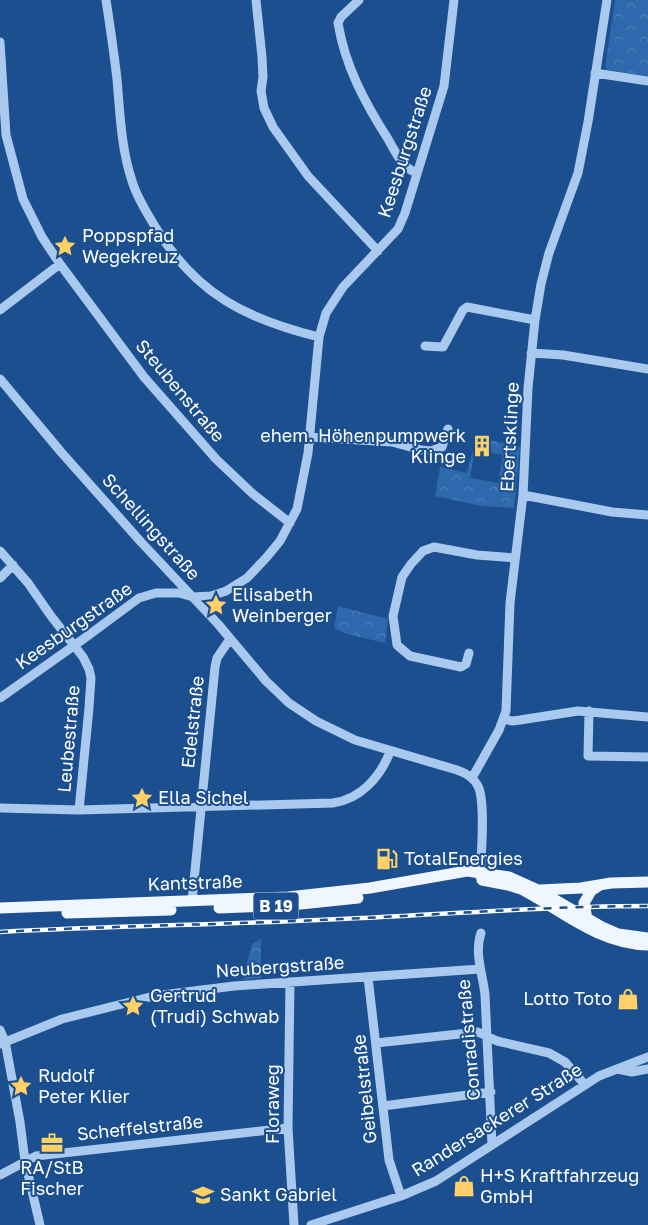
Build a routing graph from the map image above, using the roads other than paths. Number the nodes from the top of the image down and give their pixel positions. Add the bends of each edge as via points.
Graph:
1 (106, 0) edge
2 (256, 0) edge
3 (359, 0) edge
4 (454, 0) edge
5 (607, 0) edge
6 (0, 42) edge
7 (595, 73) junction
8 (648, 81) edge
9 (417, 173) junction
10 (378, 251) junction
11 (60, 264) junction
12 (0, 310) edge
13 (535, 320) junction
14 (318, 337) junction
15 (425, 346) dead end
16 (531, 353) junction
17 (648, 369) edge
18 (0, 378) edge
19 (448, 429) dead end
20 (310, 437) junction
21 (523, 496) junction
22 (648, 516) edge
23 (290, 523) junction
24 (0, 551) edge
25 (515, 558) junction
26 (13, 565) junction
27 (0, 578) edge
28 (193, 597) junction
29 (230, 639) junction
30 (74, 646) junction
31 (469, 653) dead end
32 (0, 698) edge
33 (588, 711) junction
34 (648, 717) edge
35 (504, 719) junction
36 (390, 752) junction
37 (648, 757) edge
38 (472, 778) junction
39 (201, 807) junction
40 (0, 808) edge
41 (79, 810) junction
42 (480, 876) junction
43 (648, 882) edge
44 (602, 884) junction
45 (538, 890) junction
46 (192, 901) junction
47 (0, 908) edge
48 (0, 916) edge
49 (586, 922) junction
50 (481, 933) dead end
51 (648, 938) edge
52 (648, 945) edge
53 (480, 969) junction
54 (368, 977) junction
55 (290, 982) junction
56 (0, 1030) edge
57 (488, 1036) junction
58 (2, 1042) edge
59 (376, 1043) junction
60 (648, 1057) edge
61 (614, 1069) junction
62 (648, 1069) edge
63 (585, 1085) junction
64 (491, 1092) junction
65 (382, 1106) junction
66 (288, 1128) junction
67 (492, 1145) junction
68 (25, 1161) junction
69 (0, 1175) edge
70 (401, 1196) junction
71 (40, 1225) edge
72 (294, 1225) edge
73 (311, 1225) edge

1 - 14 street via 124,150 142,204 167,246 206,288 232,305 283,327
2 - 10 street via 262,57 261,91 264,108 273,127 308,176
3 - 9 street via 338,23 348,62 366,103 402,162
4 - 9 street, Keesburgstraße via 444,86
5 - 7 street, Ebertsklinge
6 - 11 street, Steubenstraße via 6,135 14,168 23,199
7 - 8 street
7 - 13 street, Ebertsklinge via 577,177 549,253
9 - 10 street, Keesburgstraße via 398,229
10 - 14 street, Keesburgstraße via 343,287 326,313
11 - 12 street
11 - 23 street, Steubenstraße via 144,377 216,459
13 - 15 street via 467,307 446,349
13 - 16 street, Ebertsklinge
14 - 20 street, Keesburgstraße
16 - 17 street
16 - 21 street, Ebertsklinge
18 - 28 street, Schellingstraße via 61,452
19 - 20 street via 442,447 431,450 392,442
20 - 23 street, Keesburgstraße via 297,509
21 - 22 street
21 - 25 street, Ebertsklinge
23 - 28 street, Keesburgstraße via 280,541 247,578 226,591
24 - 26 street, Leubestraße
25 - 31 street via 434,547 423,551 402,577 393,616 397,644 410,656 446,666 461,667 466,664
25 - 35 street, Ebertsklinge
26 - 27 street
26 - 30 street, Leubestraße
28 - 29 street, Schellingstraße
28 - 30 street, Keesburgstraße via 166,592 139,598
29 - 36 street, Schellingstraße via 276,691 302,712 354,740
29 - 39 street, Edelstraße via 215,667
30 - 32 street, Keesburgstraße
30 - 41 street, Leubestraße via 86,662 90,678
33 - 34 street
33 - 35 street via 512,721
33 - 37 street via 588,756
35 - 38 street, Ebertsklinge
36 - 38 street, Schellingstraße via 457,770
36 - 39 street via 370,785 346,802
38 - 42 street via 482,800
39 - 41 street
39 - 46 street, Edelstraße
40 - 41 street
42 - 45 main road, Kantstraße / B 19 via 509,877
42 - 46 main road, Kantstraße / B 19 via 467,871 341,892
42 - 48 main road, B 19 via 371,896 291,905
42 - 49 main road, B 19 via 521,890
43 - 44 main road, Kantstraße
44 - 45 main road, Kantstraße
44 - 49 main road via 591,890 584,903
45 - 49 main road, B 19
46 - 47 main road, Kantstraße / B 19
49 - 51 main road, B 19 via 618,934
49 - 52 main road, B 19 via 595,933 634,945
50 - 53 street, Conradistraße
53 - 54 street, Neubergstraße
53 - 57 street, Conradistraße via 484,980
54 - 55 street, Neubergstraße
54 - 59 street, Geibelstraße
55 - 58 street, Neubergstraße via 154,996 62,1019
55 - 66 street, Floraweg
56 - 58 street
57 - 59 street via 478,1032
57 - 63 street via 549,1053 565,1062
57 - 64 street, Conradistraße
58 - 68 street
59 - 65 street, Geibelstraße
60 - 61 street, Randersackerer Straße
61 - 62 street via 632,1072
61 - 63 street, Randersackerer Straße
63 - 67 street, Randersackerer Straße
64 - 65 street
64 - 67 street, Conradistraße
65 - 70 street, Geibelstraße via 389,1160
66 - 68 street, Scheffelstraße via 36,1156
66 - 72 street, Floraweg
67 - 70 street, Randersackerer Straße via 436,1180
68 - 69 street, Scheffelstraße
68 - 71 street
70 - 73 street, Randersackerer Straße

